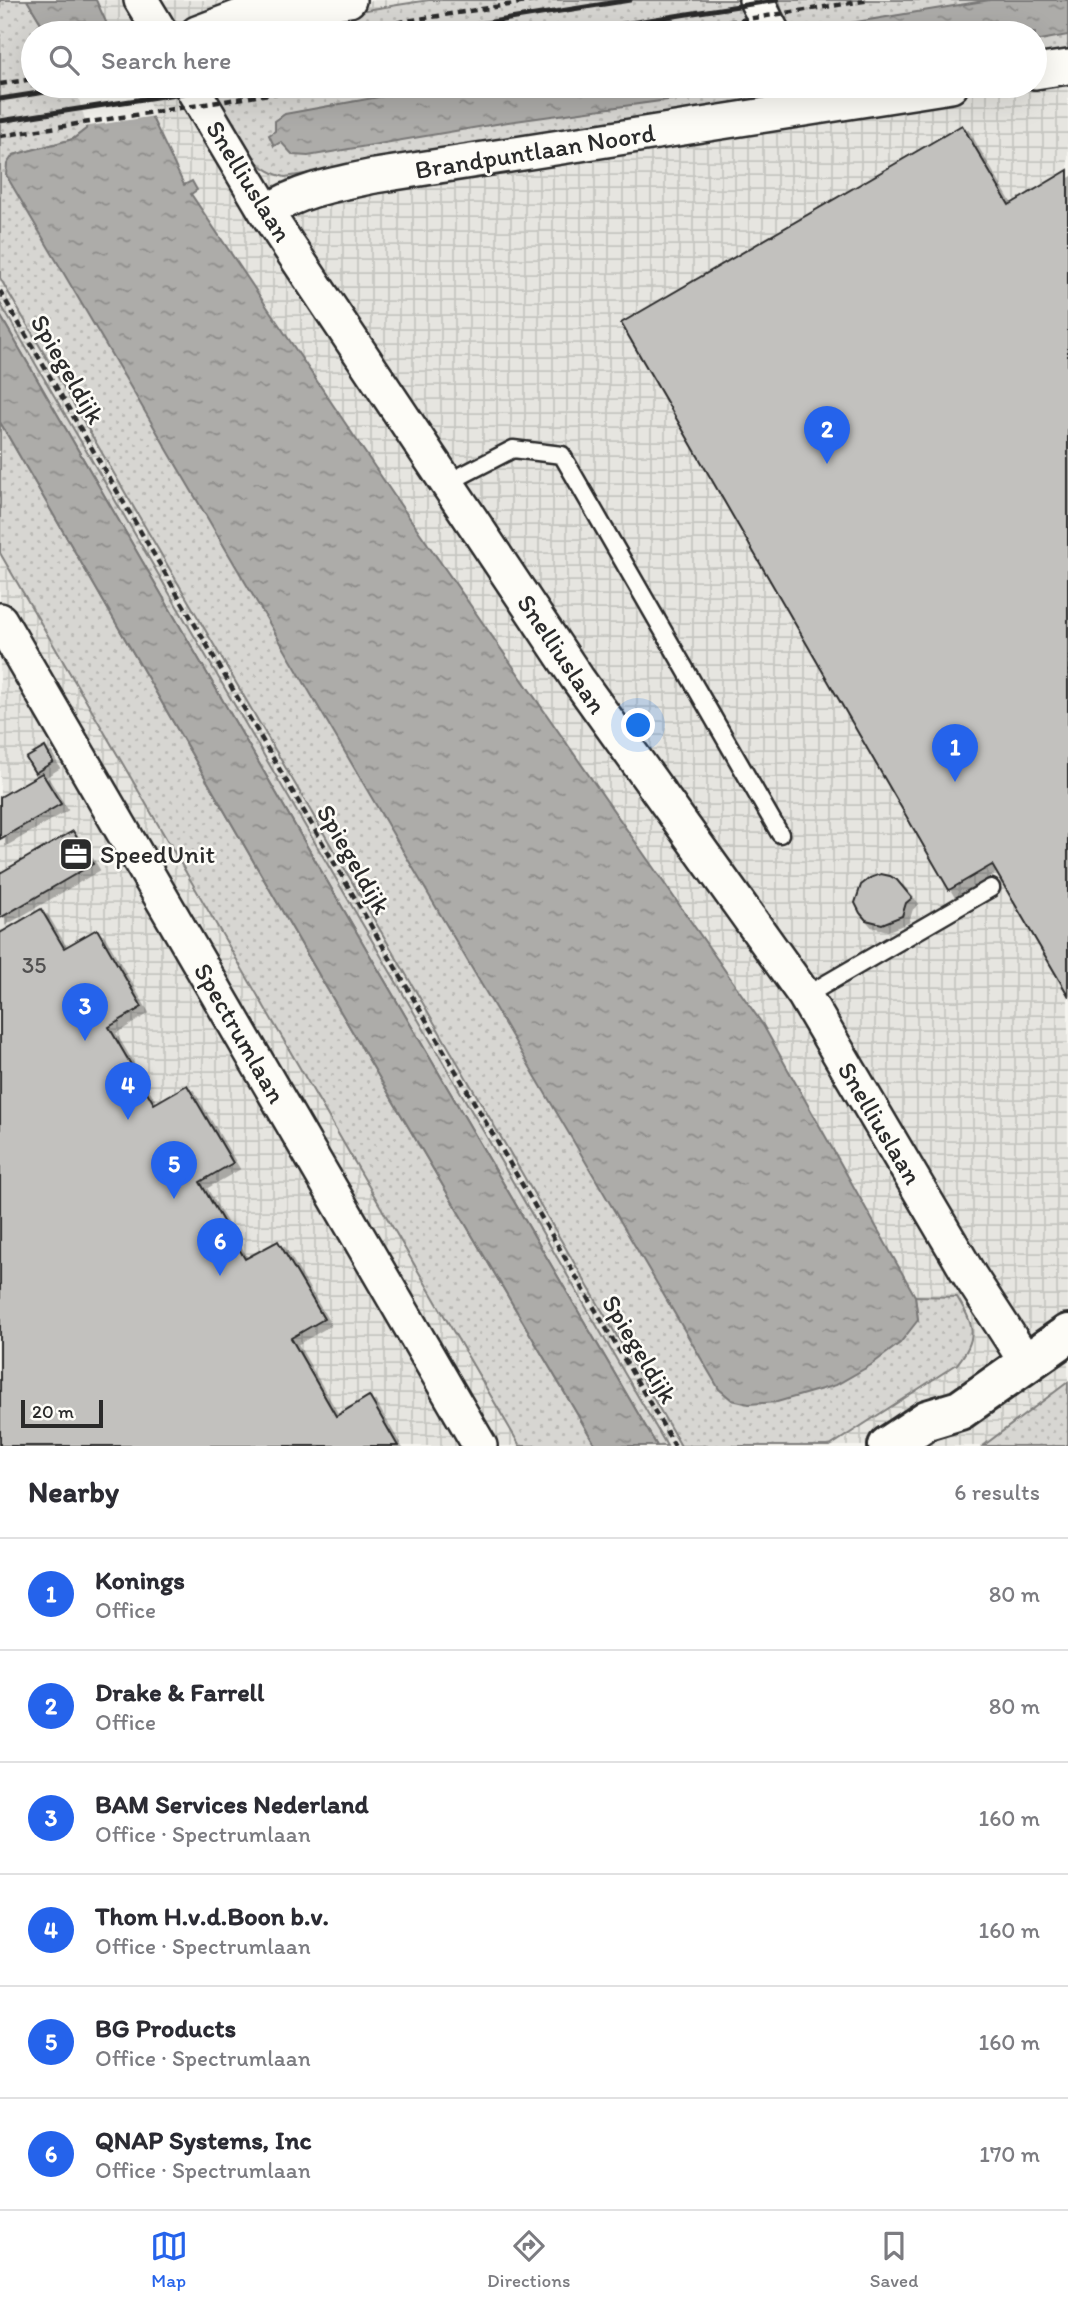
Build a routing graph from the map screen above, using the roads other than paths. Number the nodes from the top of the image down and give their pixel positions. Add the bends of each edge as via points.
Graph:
1 (141, 0) edge
2 (756, 0) edge
3 (351, 14) edge
4 (154, 21) edge
5 (225, 21) edge
6 (767, 21) edge
7 (1068, 67) edge
8 (1047, 70) edge
9 (198, 98) edge
10 (800, 98) edge
11 (266, 212) junction
12 (447, 483) junction
13 (0, 620) edge
14 (9, 657) edge
15 (780, 834) dead end
16 (991, 888) dead end
17 (805, 996) junction
18 (1068, 1310) edge
19 (1068, 1334) edge
20 (1020, 1353) junction
21 (480, 1446) edge
22 (888, 1446) edge

1 - 4 street
2 - 6 street
3 - 5 street via 242,16
7 - 8 street
9 - 11 street, Snelliuslaan
10 - 11 street, Brandpuntlaan Noord via 322,187
11 - 12 street, Snelliuslaan
12 - 15 lane via 513,449 562,455
12 - 17 street, Snelliuslaan via 577,678
13 - 14 street, Spectrumlaan
14 - 21 street, Spectrumlaan
16 - 17 lane
17 - 20 street, Snelliuslaan
18 - 20 street
19 - 20 street
20 - 22 street via 960,1410 927,1420

